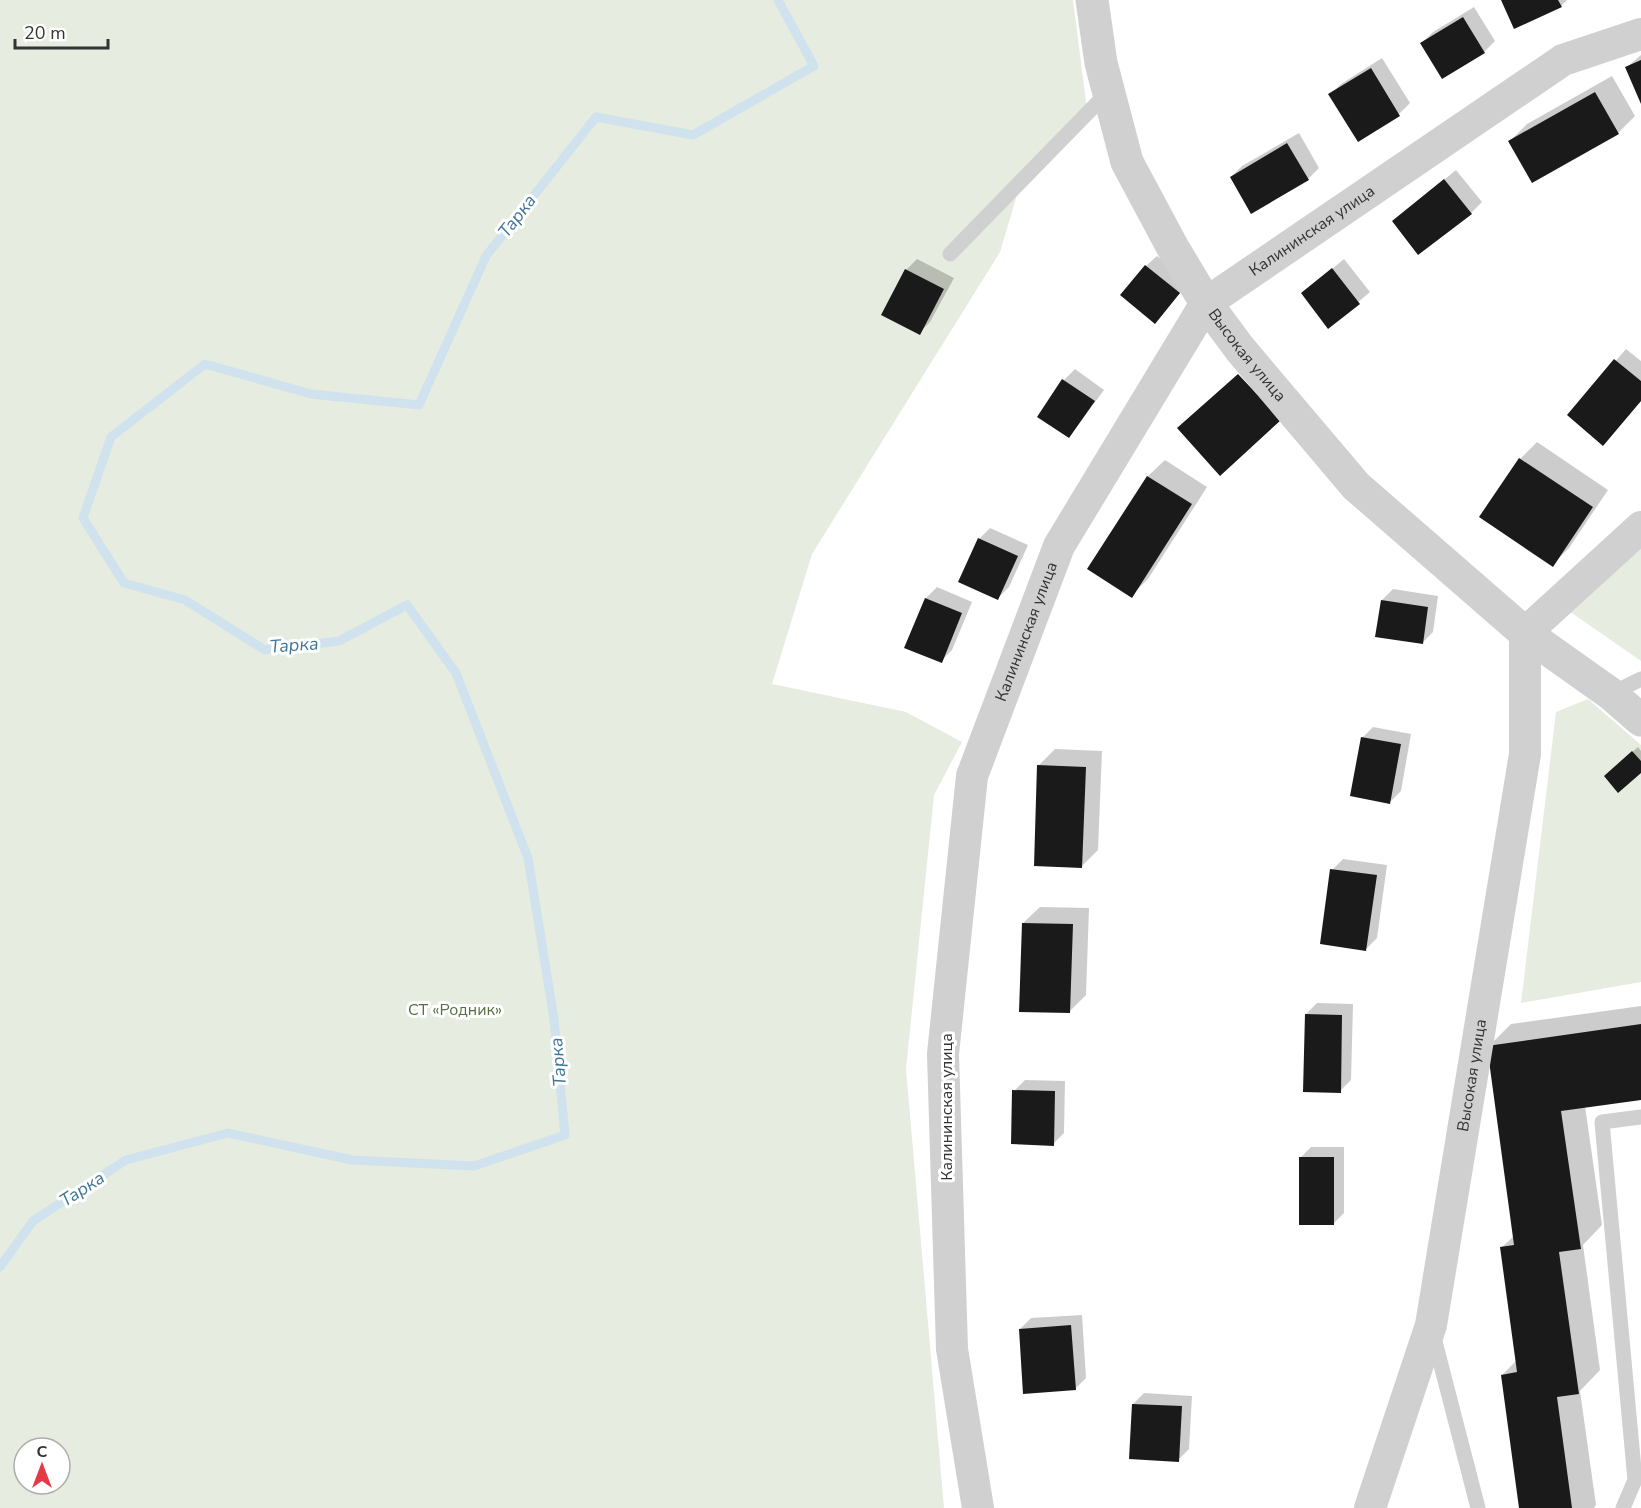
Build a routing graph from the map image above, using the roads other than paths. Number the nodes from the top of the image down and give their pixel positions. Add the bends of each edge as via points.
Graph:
1 (1092, 0) edge
2 (1641, 34) edge
3 (1108, 92) junction
4 (950, 254) dead end
5 (1206, 303) junction
6 (1641, 527) edge
7 (1525, 633) junction
8 (1641, 679) edge
9 (1611, 694) junction
10 (1641, 720) edge
11 (1641, 1117) edge
12 (1431, 1325) junction
13 (978, 1508) edge
14 (1370, 1508) edge
15 (1478, 1508) edge
16 (1623, 1508) edge

1 - 3 street, Высокая улица
2 - 5 street, Калининская улица via 1563,60
3 - 4 lane
3 - 5 street, Высокая улица via 1127,162
5 - 7 street, Высокая улица via 1255,368 1356,486
5 - 13 street, Калининская улица via 1059,546 972,776 943,1054 952,1349
6 - 7 street
7 - 9 street
7 - 12 street, Высокая улица via 1525,754
8 - 9 lane
9 - 10 street
11 - 16 lane via 1602,1122 1635,1480
12 - 14 street, Высокая улица
12 - 15 lane

